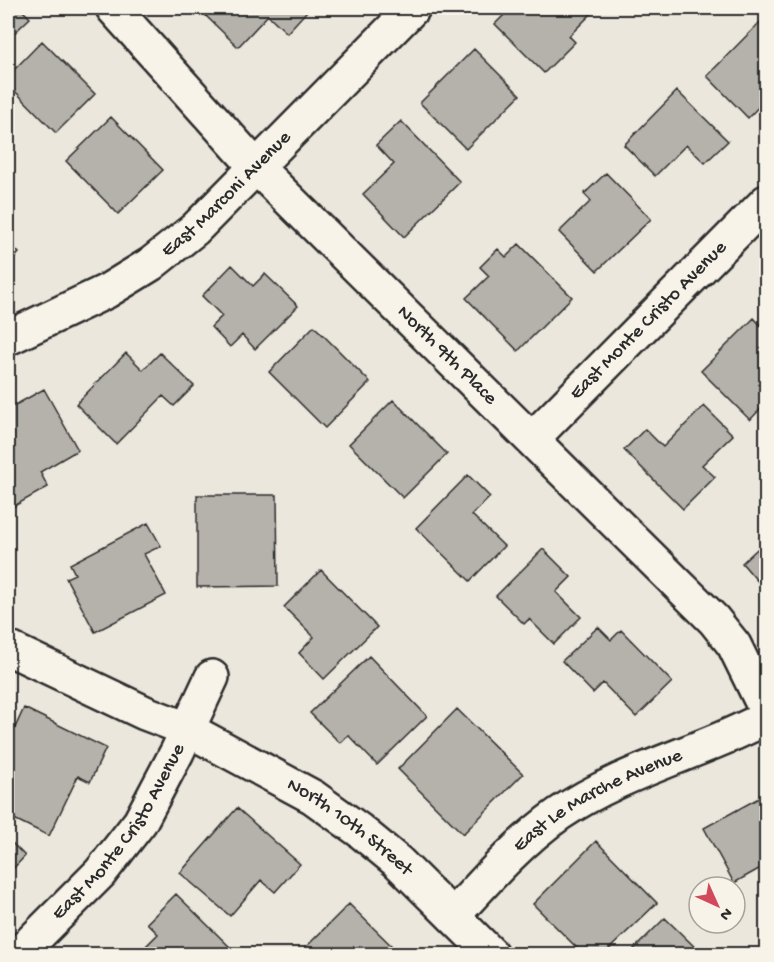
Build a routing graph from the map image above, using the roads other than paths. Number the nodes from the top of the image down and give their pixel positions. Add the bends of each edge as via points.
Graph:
1 (113, 8) edge
2 (413, 8) edge
3 (256, 167) junction
4 (766, 202) edge
5 (8, 338) edge
6 (532, 439) junction
7 (8, 648) edge
8 (212, 677) dead end
9 (766, 710) edge
10 (766, 718) edge
11 (187, 729) junction
12 (453, 916) junction
13 (19, 954) edge
14 (491, 954) edge

1 - 3 street, North 9th Place
2 - 3 street, East Marconi Avenue
3 - 5 street, East Marconi Avenue via 195,229 151,264 107,291
3 - 6 street, North 9th Place
4 - 6 street, East Monte Cristo Avenue
6 - 9 street, North 9th Place via 714,620 734,645
7 - 11 street, North 10th Street
8 - 11 street
10 - 12 street, East Le Marche Avenue via 660,762 559,814 528,838
11 - 12 street, North 10th Street via 313,797 398,862
11 - 13 street, East Monte Cristo Avenue via 140,822 100,873
12 - 14 street, North 10th Street

